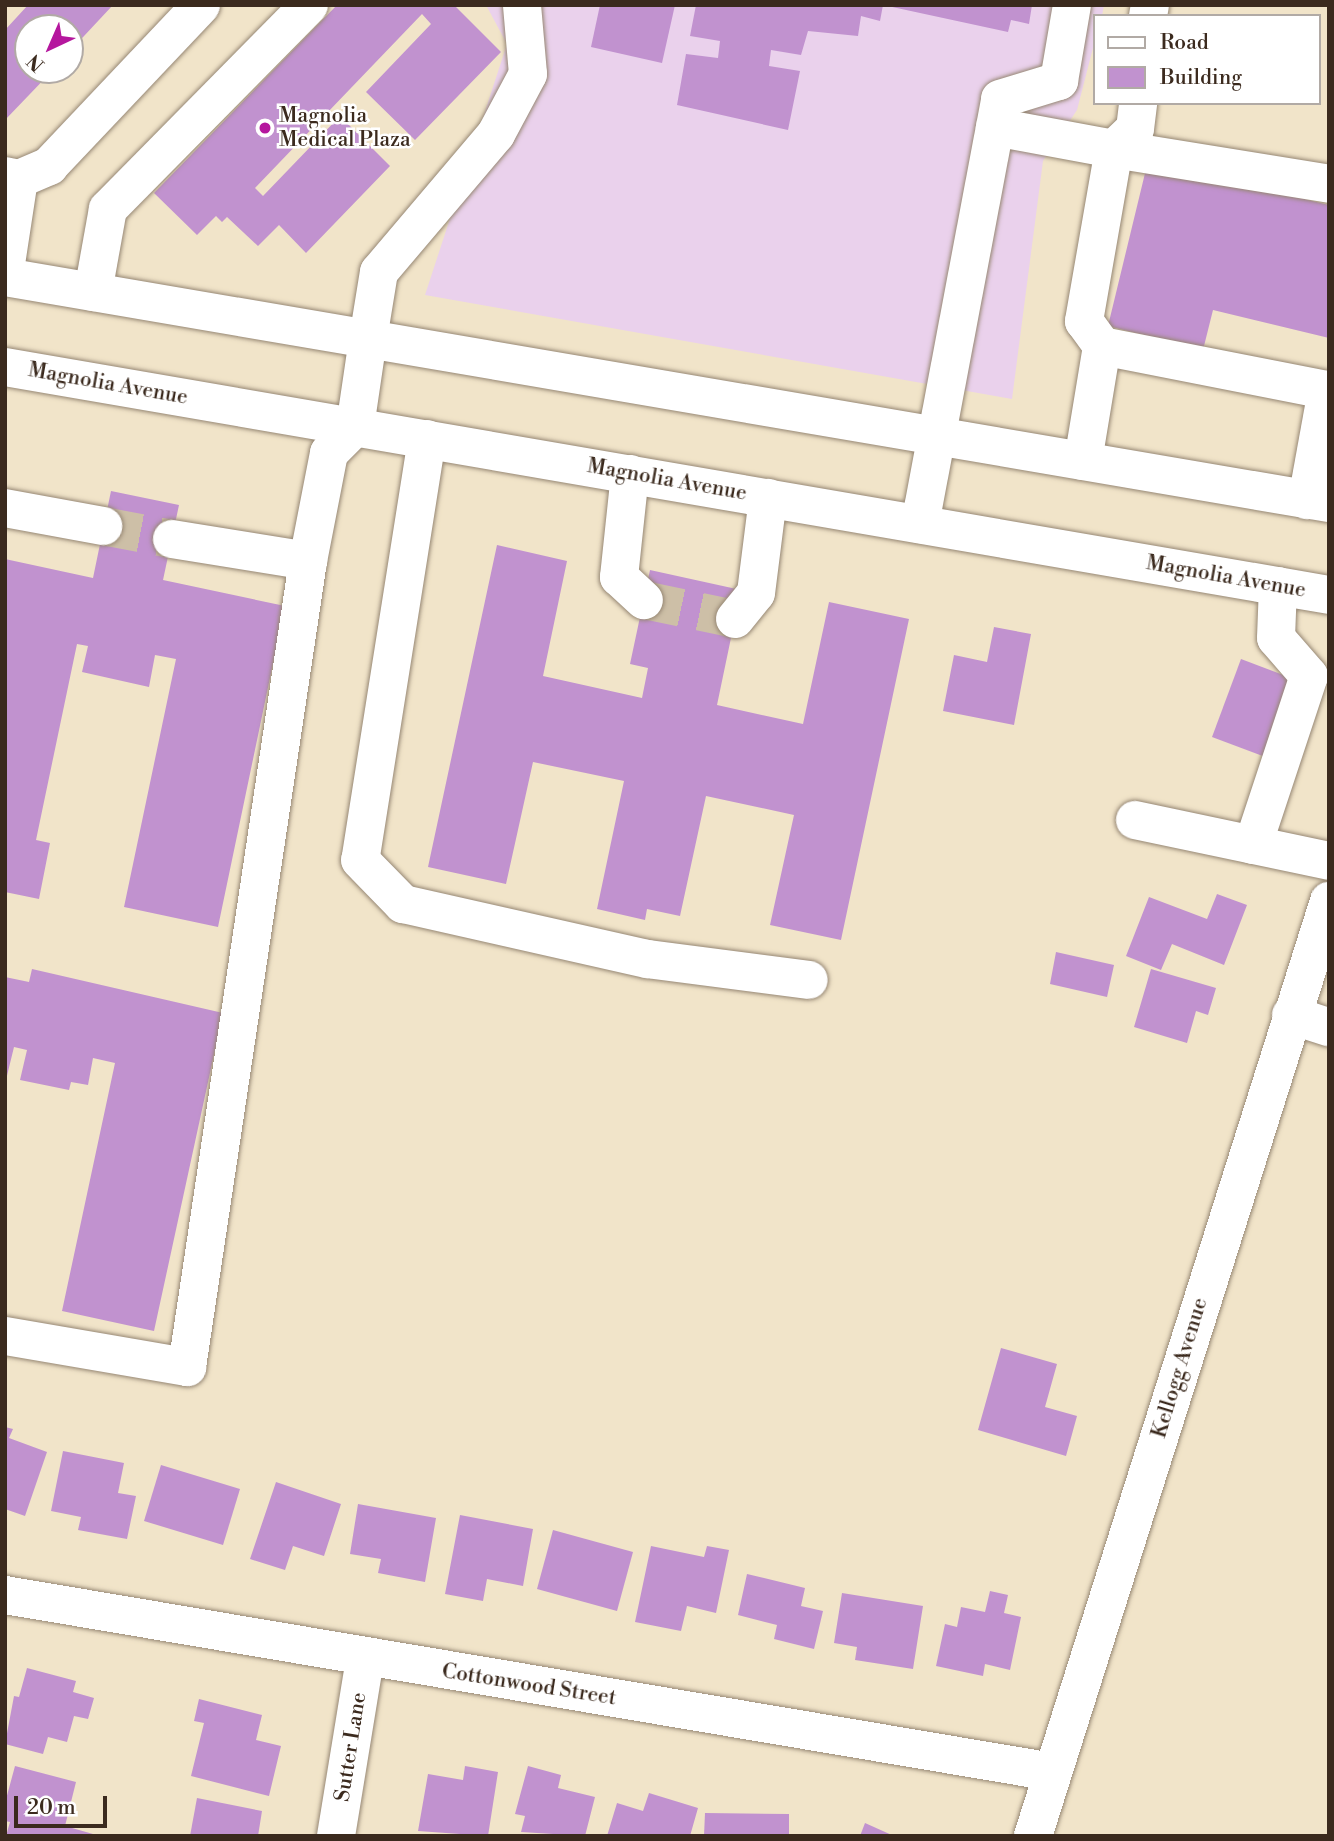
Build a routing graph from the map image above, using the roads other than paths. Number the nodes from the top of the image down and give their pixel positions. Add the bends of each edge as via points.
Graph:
1 (201, 5) edge
2 (309, 5) edge
3 (522, 5) edge
4 (1072, 5) edge
5 (1138, 105) edge
6 (995, 127) junction
7 (1114, 149) junction
8 (12, 178) edge
9 (1329, 184) edge
10 (5, 271) edge
11 (5, 277) edge
12 (93, 292) junction
13 (368, 339) junction
14 (1102, 346) junction
15 (5, 366) edge
16 (355, 427) junction
17 (940, 437) junction
18 (427, 439) junction
19 (1083, 461) junction
20 (630, 474) junction
21 (768, 498) junction
22 (1318, 501) edge
23 (5, 508) edge
24 (920, 524) junction
25 (103, 526) tunnel mouth
26 (172, 539) tunnel mouth
27 (308, 562) junction
28 (1278, 586) junction
29 (1329, 595) edge
30 (644, 600) tunnel mouth
31 (735, 619) dead end
32 (1135, 820) dead end
33 (1253, 845) junction
34 (1329, 861) edge
35 (1329, 901) edge
36 (809, 979) dead end
37 (1291, 1015) junction
38 (1329, 1027) edge
39 (5, 1336) edge
40 (5, 1595) edge
41 (365, 1658) junction
42 (1053, 1772) junction
43 (337, 1836) edge
44 (1033, 1836) edge

1 - 8 main road via 49,166
2 - 12 main road via 108,209
3 - 13 main road via 528,74 496,134 379,272
4 - 6 main road via 1059,81 1000,99
5 - 7 main road via 1135,129
6 - 7 main road
6 - 17 main road
7 - 9 main road
7 - 14 main road via 1084,321
8 - 10 main road
11 - 12 main road
12 - 13 main road
13 - 16 main road
13 - 17 main road
14 - 19 main road
14 - 22 main road via 1327,390
15 - 16 main road, Magnolia Avenue
16 - 18 main road, Magnolia Avenue
16 - 27 main road via 329,453
17 - 19 main road
17 - 24 main road
18 - 20 main road, Magnolia Avenue
18 - 36 main road via 360,860 403,904 648,959
19 - 22 main road
20 - 21 main road, Magnolia Avenue
20 - 30 main road via 619,577
21 - 24 main road, Magnolia Avenue
21 - 31 main road via 756,593
23 - 25 main road
24 - 28 main road, Magnolia Avenue
26 - 27 main road
27 - 39 main road via 187,1367
28 - 29 main road, Magnolia Avenue
28 - 33 main road via 1276,638 1309,676
32 - 33 main road
33 - 34 main road
35 - 37 main road, Kellogg Avenue
37 - 38 main road
37 - 42 main road, Kellogg Avenue
40 - 41 main road, Cottonwood Street
41 - 42 main road, Cottonwood Street
41 - 43 main road, Sutter Lane
42 - 44 main road, Kellogg Avenue

